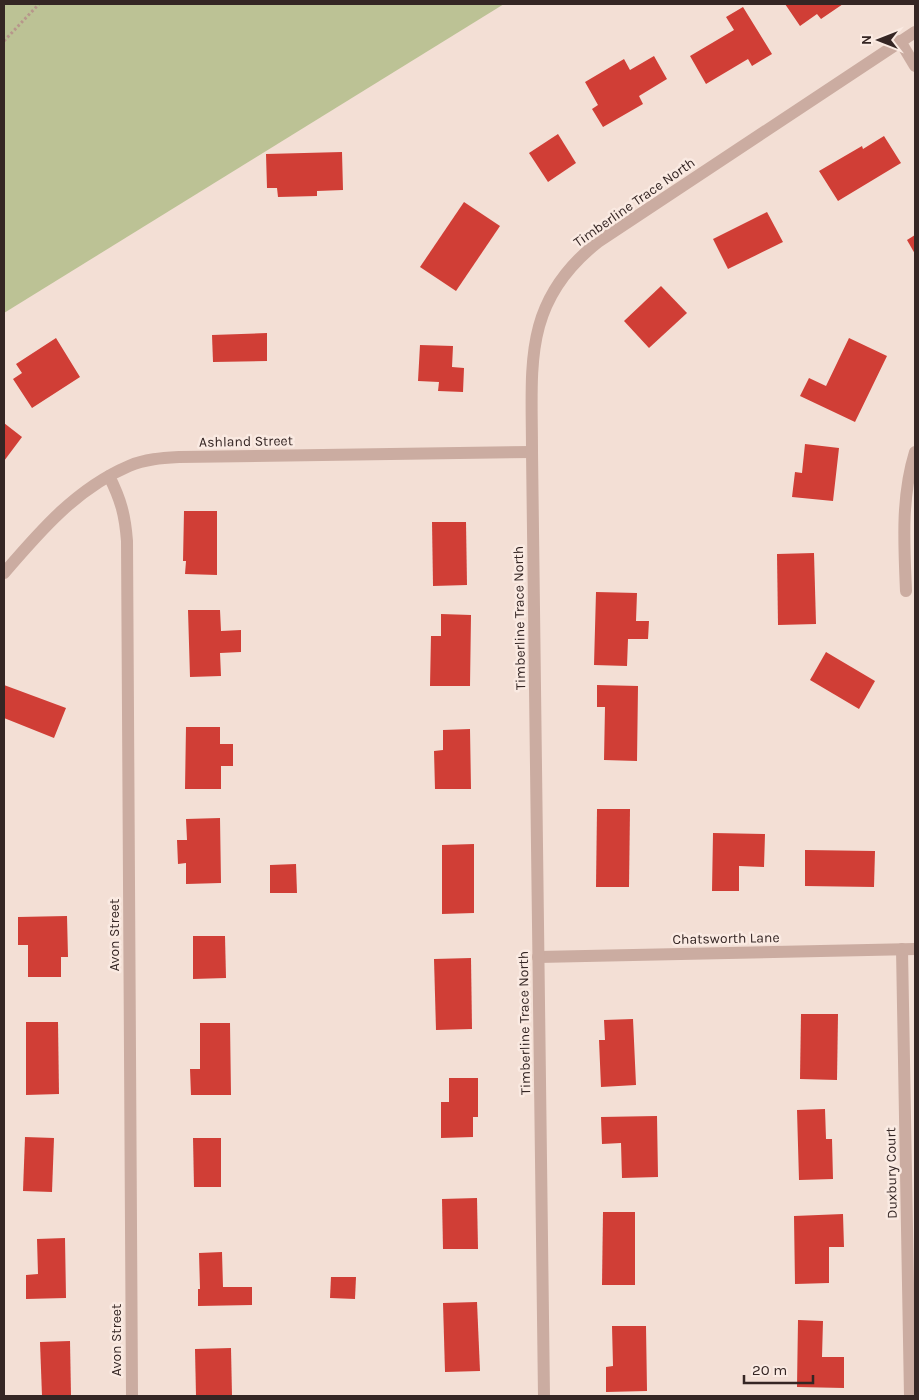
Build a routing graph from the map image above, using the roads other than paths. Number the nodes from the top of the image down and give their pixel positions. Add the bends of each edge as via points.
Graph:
1 (915, 32) edge
2 (900, 42) junction
3 (915, 66) edge
4 (532, 452) junction
5 (915, 452) edge
6 (109, 476) junction
7 (4, 573) edge
8 (906, 591) dead end
9 (902, 949) junction
10 (915, 949) edge
11 (538, 956) junction
12 (132, 1396) edge
13 (544, 1396) edge
14 (910, 1396) edge

1 - 2 street, Timberline Trace North
2 - 3 street
2 - 4 street, Timberline Trace North via 598,242 573,265 546,304 537,330 532,370
4 - 6 street, Ashland Street via 179,456 130,465
4 - 11 street, Timberline Trace North
5 - 8 street via 904,516
6 - 7 street, Ashland Street via 70,502
6 - 12 street, Avon Street via 120,498 127,541
9 - 10 street, Chatsworth Lane
9 - 11 street, Chatsworth Lane
9 - 14 street, Duxbury Court
11 - 13 street, Timberline Trace North

